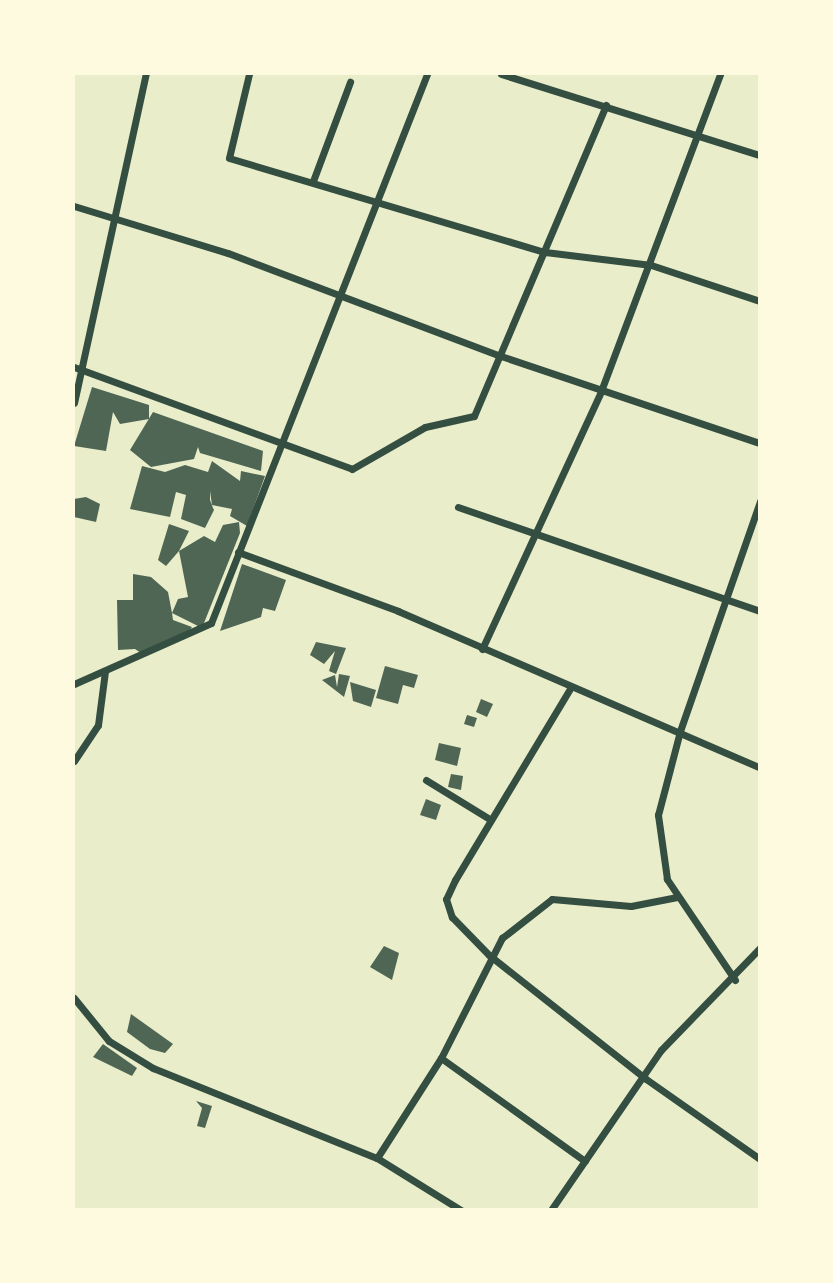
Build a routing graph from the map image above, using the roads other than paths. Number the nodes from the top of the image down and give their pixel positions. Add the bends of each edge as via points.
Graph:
1 (146, 74) edge
2 (249, 74) edge
3 (427, 74) edge
4 (501, 74) edge
5 (720, 74) edge
6 (350, 82) dead end
7 (606, 105) junction
8 (698, 134) junction
9 (760, 155) edge
10 (313, 181) junction
11 (383, 199) junction
12 (74, 206) edge
13 (114, 217) junction
14 (545, 252) junction
15 (651, 265) junction
16 (337, 295) junction
17 (760, 301) edge
18 (501, 356) junction
19 (74, 367) edge
20 (82, 371) junction
21 (601, 391) junction
22 (74, 403) edge
23 (760, 443) edge
24 (276, 444) junction
25 (760, 501) edge
26 (458, 506) dead end
27 (536, 533) junction
28 (238, 552) junction
29 (726, 597) junction
30 (760, 611) edge
31 (482, 649) junction
32 (105, 671) junction
33 (74, 684) edge
34 (571, 687) junction
35 (680, 731) junction
36 (74, 761) edge
37 (760, 768) edge
38 (426, 780) dead end
39 (491, 820) junction
40 (677, 897) junction
41 (760, 948) edge
42 (489, 955) junction
43 (734, 980) junction
44 (74, 998) edge
45 (441, 1059) junction
46 (646, 1079) junction
47 (377, 1158) junction
48 (760, 1159) edge
49 (585, 1161) junction
50 (461, 1209) edge
51 (551, 1209) edge

1 - 13 street
2 - 10 street via 229,158
3 - 11 street
4 - 7 street
5 - 8 street
6 - 10 street
7 - 8 street
7 - 14 street
8 - 9 street
8 - 15 street
10 - 11 street
11 - 14 street
11 - 16 street
12 - 13 street
13 - 16 street
13 - 20 street
14 - 15 street
14 - 18 street
15 - 17 street
15 - 21 street
16 - 18 street
16 - 24 street
18 - 21 street
18 - 24 street via 474,416 425,427 352,469
19 - 20 street
20 - 22 street
20 - 24 street
21 - 23 street
21 - 27 street
24 - 28 street
25 - 29 street
26 - 27 street
27 - 29 street
27 - 31 street
28 - 31 street
28 - 32 street via 211,623
29 - 30 street
29 - 35 street
31 - 34 street
32 - 33 street
32 - 36 street via 98,725
34 - 35 street
34 - 39 street
35 - 37 street
35 - 40 street via 658,815 667,878
38 - 39 street
39 - 42 street via 446,900 452,917
40 - 42 street via 631,906 552,899
40 - 43 street
41 - 43 street
42 - 45 street
42 - 46 street
43 - 46 street via 696,1010
44 - 47 street via 109,1041 153,1068
45 - 47 street
45 - 49 street
46 - 48 street
46 - 49 street
47 - 50 street
49 - 51 street

